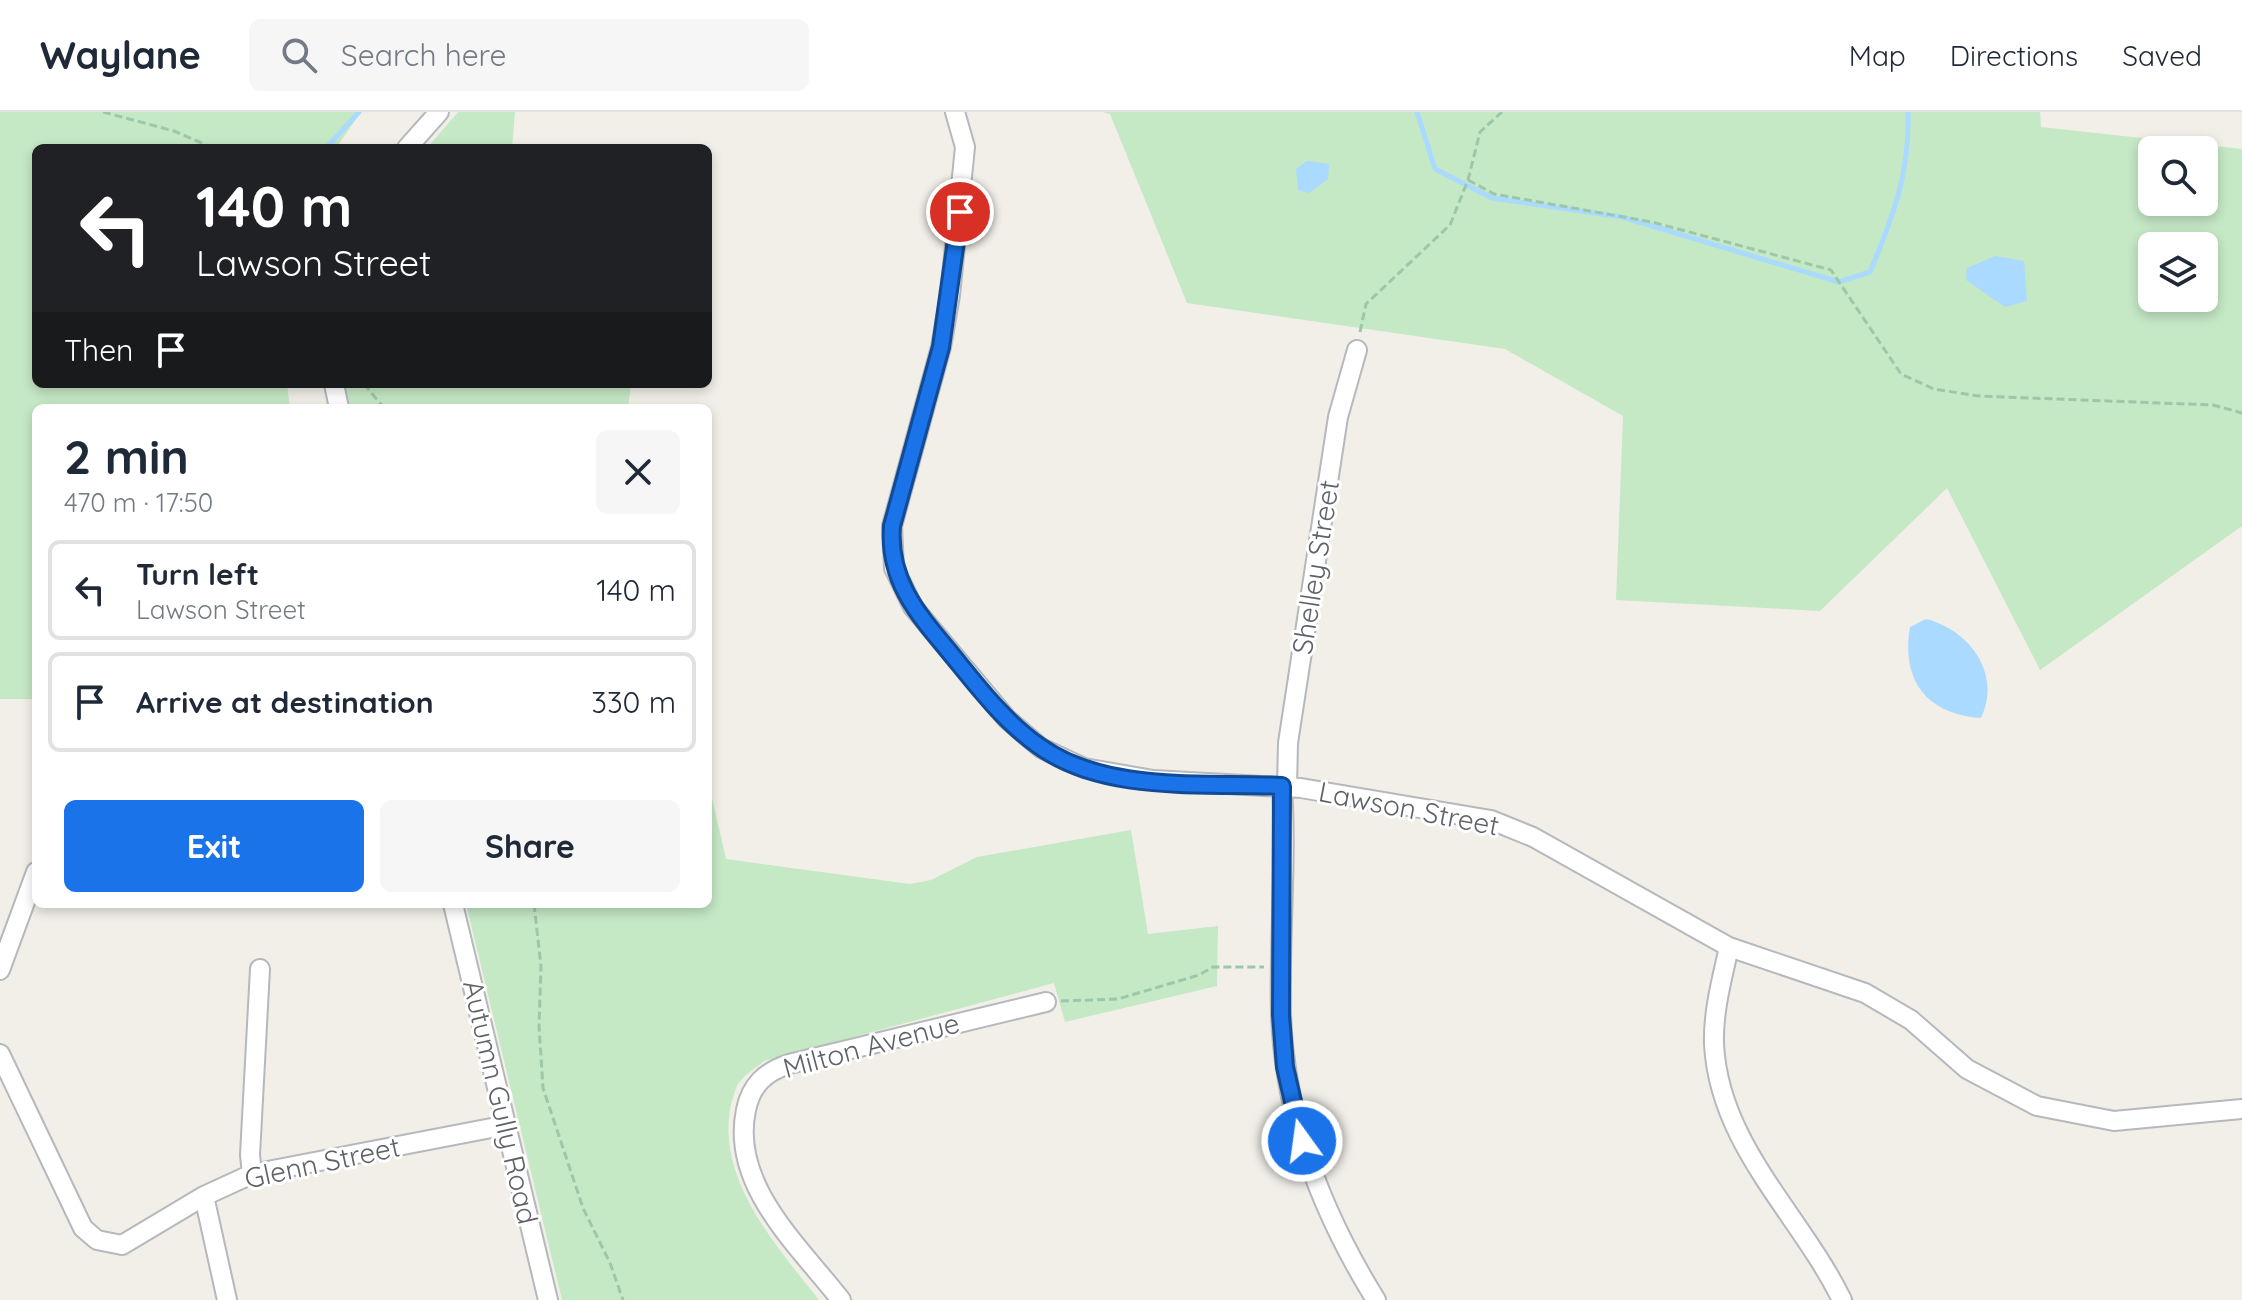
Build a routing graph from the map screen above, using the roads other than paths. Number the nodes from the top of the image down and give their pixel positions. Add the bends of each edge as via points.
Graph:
1 (439, 112) edge
2 (955, 112) edge
3 (411, 144) edge
4 (1357, 350) road end
5 (1284, 786) junction
6 (32, 881) edge
7 (454, 908) edge
8 (5, 938) edge
9 (1729, 947) junction
10 (260, 969) dead end
11 (0, 970) edge
12 (1046, 1002) road end
13 (0, 1054) edge
14 (2242, 1109) edge
15 (507, 1125) junction
16 (252, 1174) junction
17 (204, 1196) junction
18 (227, 1300) edge
19 (548, 1300) edge
20 (841, 1300) edge
21 (1376, 1300) edge
22 (1842, 1300) edge

1 - 3 street
2 - 5 street, Lawson Street via 965,147 955,263 941,347 892,526 891,547 902,589 1007,719 1062,759 1130,778
4 - 5 street, Shelley Street via 1338,417
5 - 9 street, Lawson Street via 1508,825
5 - 21 street, Shelley Street via 1285,1067 1310,1171 1352,1262
6 - 8 street
7 - 15 street, Autumn Gully Road
8 - 11 street
9 - 14 street, Lawson Street via 1865,993 1911,1020 1967,1069 2037,1106 2114,1121
9 - 22 street via 1714,1042 1723,1096 1747,1150
10 - 16 street
12 - 20 street, Milton Avenue via 789,1064 764,1075 753,1087 743,1121 751,1177
13 - 17 street, Glenn Street via 83,1228 105,1244 131,1241
15 - 16 street, Glenn Street
15 - 19 street, Autumn Gully Road
16 - 17 street, Glenn Street
17 - 18 street

